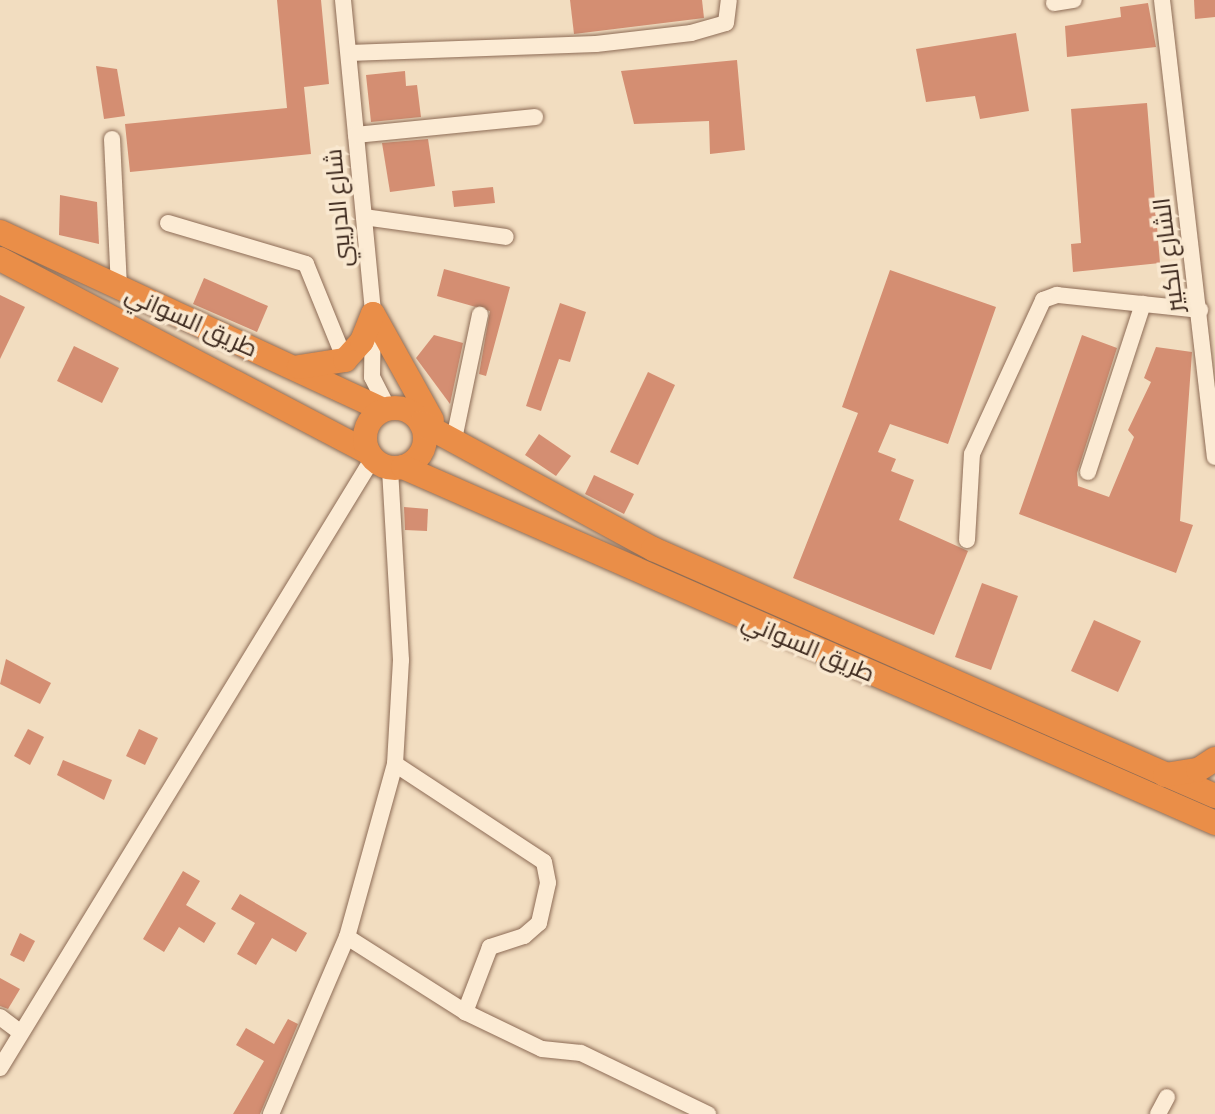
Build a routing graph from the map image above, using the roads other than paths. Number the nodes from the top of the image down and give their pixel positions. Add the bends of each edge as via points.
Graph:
1 (343, 0) edge
2 (729, 0) edge
3 (1074, 0) edge
4 (1162, 0) edge
5 (1054, 3) dead end
6 (349, 53) junction
7 (535, 117) dead end
8 (356, 135) junction
9 (112, 139) dead end
10 (364, 217) junction
11 (168, 223) dead end
12 (0, 232) edge
13 (506, 237) dead end
14 (0, 259) edge
15 (119, 289) junction
16 (1143, 304) junction
17 (1200, 310) junction
18 (373, 314) junction
19 (480, 315) dead end
20 (345, 360) junction
21 (293, 367) junction
22 (385, 409) junction
23 (421, 423) junction
24 (449, 437) junction
25 (1215, 457) edge
26 (384, 461) junction
27 (1088, 472) dead end
28 (967, 540) dead end
29 (1215, 759) edge
30 (395, 764) junction
31 (1161, 775) junction
32 (1215, 796) edge
33 (1215, 823) edge
34 (347, 937) junction
35 (465, 1012) junction
36 (0, 1017) edge
37 (21, 1033) junction
38 (0, 1068) edge
39 (1167, 1097) dead end
40 (271, 1114) edge
41 (708, 1114) edge
42 (1158, 1114) edge

1 - 6 street, شارع الدريبي
2 - 6 street via 726,23 691,33 596,44
3 - 5 street
4 - 17 street, الشارع الكبير
6 - 8 street, شارع الدريبي
7 - 8 street
8 - 10 street, شارع الدريبي
9 - 15 street
10 - 13 street
10 - 18 street, شارع الدريبي
11 - 20 street via 306,264
12 - 15 highway, طريق السواني
14 - 26 highway, طريق السواني
15 - 21 highway, طريق السواني
16 - 17 street
16 - 27 street
16 - 28 street via 1057,295 1043,300 972,454
17 - 25 street, الشارع الكبير
18 - 20 highway
18 - 22 street, شارع الدريبي via 372,377
18 - 24 highway via 415,396
19 - 24 street
20 - 21 highway
21 - 22 highway, طريق السواني
22 - 23 highway via 407,410
22 - 26 highway via 365,432
23 - 24 highway, طريق السواني
23 - 26 highway via 423,449
24 - 31 highway, طريق السواني via 641,544
26 - 30 street via 401,660
26 - 33 highway, طريق السواني
26 - 37 street
29 - 31 highway via 1198,770
30 - 34 street
30 - 35 street via 544,862 548,883 539,923 524,936 490,947
31 - 32 highway, طريق السواني
34 - 35 street
34 - 40 street
35 - 41 street via 542,1049 581,1053
36 - 37 street
37 - 38 street
39 - 42 street

